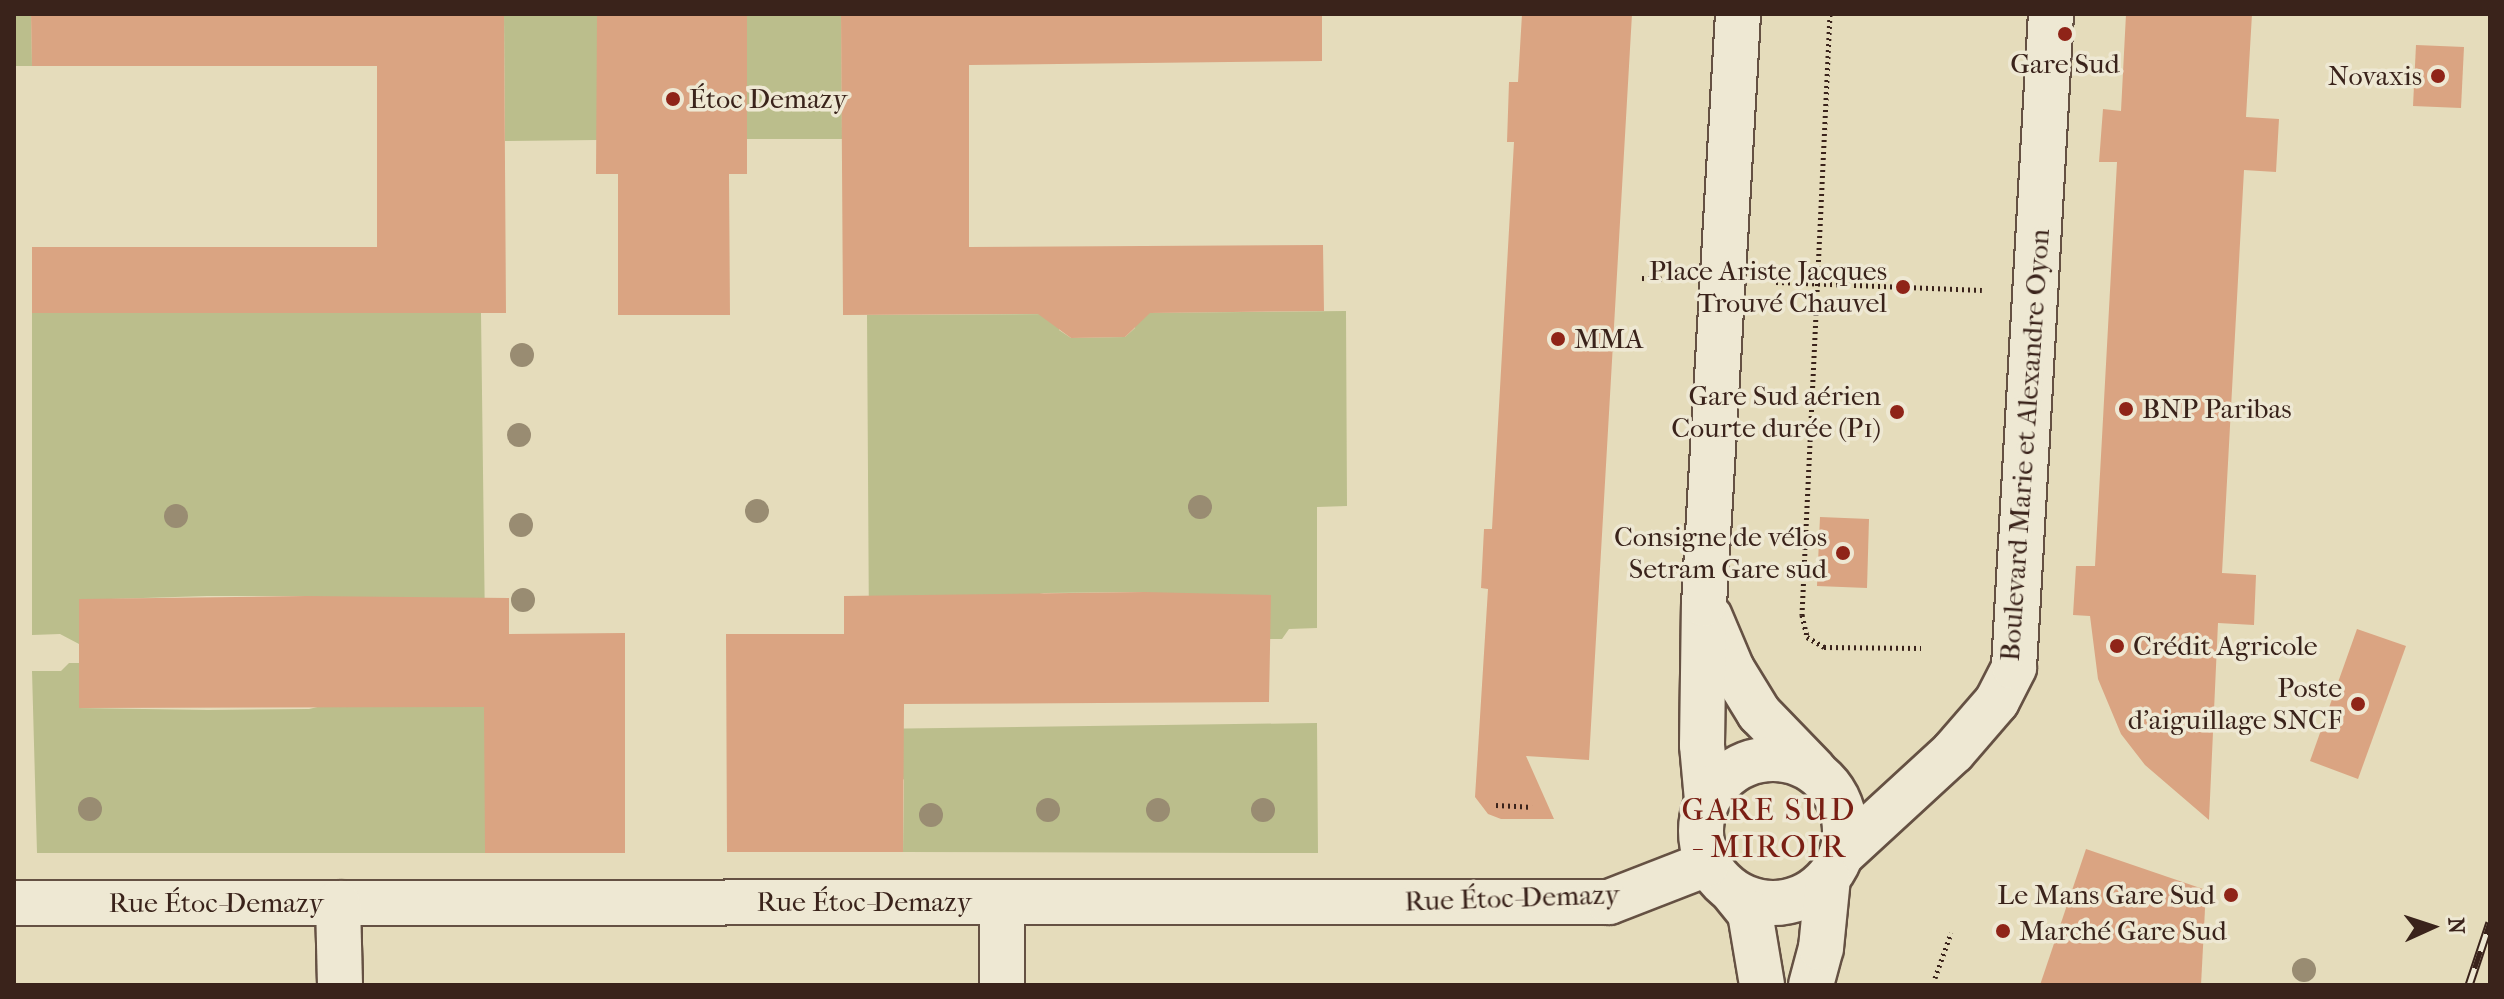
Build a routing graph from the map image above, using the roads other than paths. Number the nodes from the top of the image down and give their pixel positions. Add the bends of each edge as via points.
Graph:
1 (1738, 14) edge
2 (2051, 14) edge
3 (1704, 604) junction
4 (1816, 773) junction
5 (1707, 800) junction
6 (1834, 866) junction
7 (1720, 877) junction
8 (1002, 902) junction
9 (14, 903) edge
10 (338, 903) junction
11 (340, 985) edge
12 (1002, 985) edge
13 (1762, 985) edge
14 (1811, 985) edge

1 - 3 street
2 - 6 street, Boulevard Marie et Alexandre Oyon via 2014,667 1997,701 1953,752
3 - 4 street via 1732,669 1759,713
3 - 5 street via 1702,745
4 - 5 street via 1778,759 1753,761 1720,781
4 - 6 street via 1835,794 1843,817
5 - 7 street via 1700,824
6 - 7 street via 1818,889 1785,903 1760,903
6 - 14 street
7 - 8 street, Rue Étoc-Demazy via 1609,902
7 - 13 street via 1750,913
8 - 10 street, Rue Étoc-Demazy
8 - 12 street
9 - 10 street, Rue Étoc-Demazy
10 - 11 street

